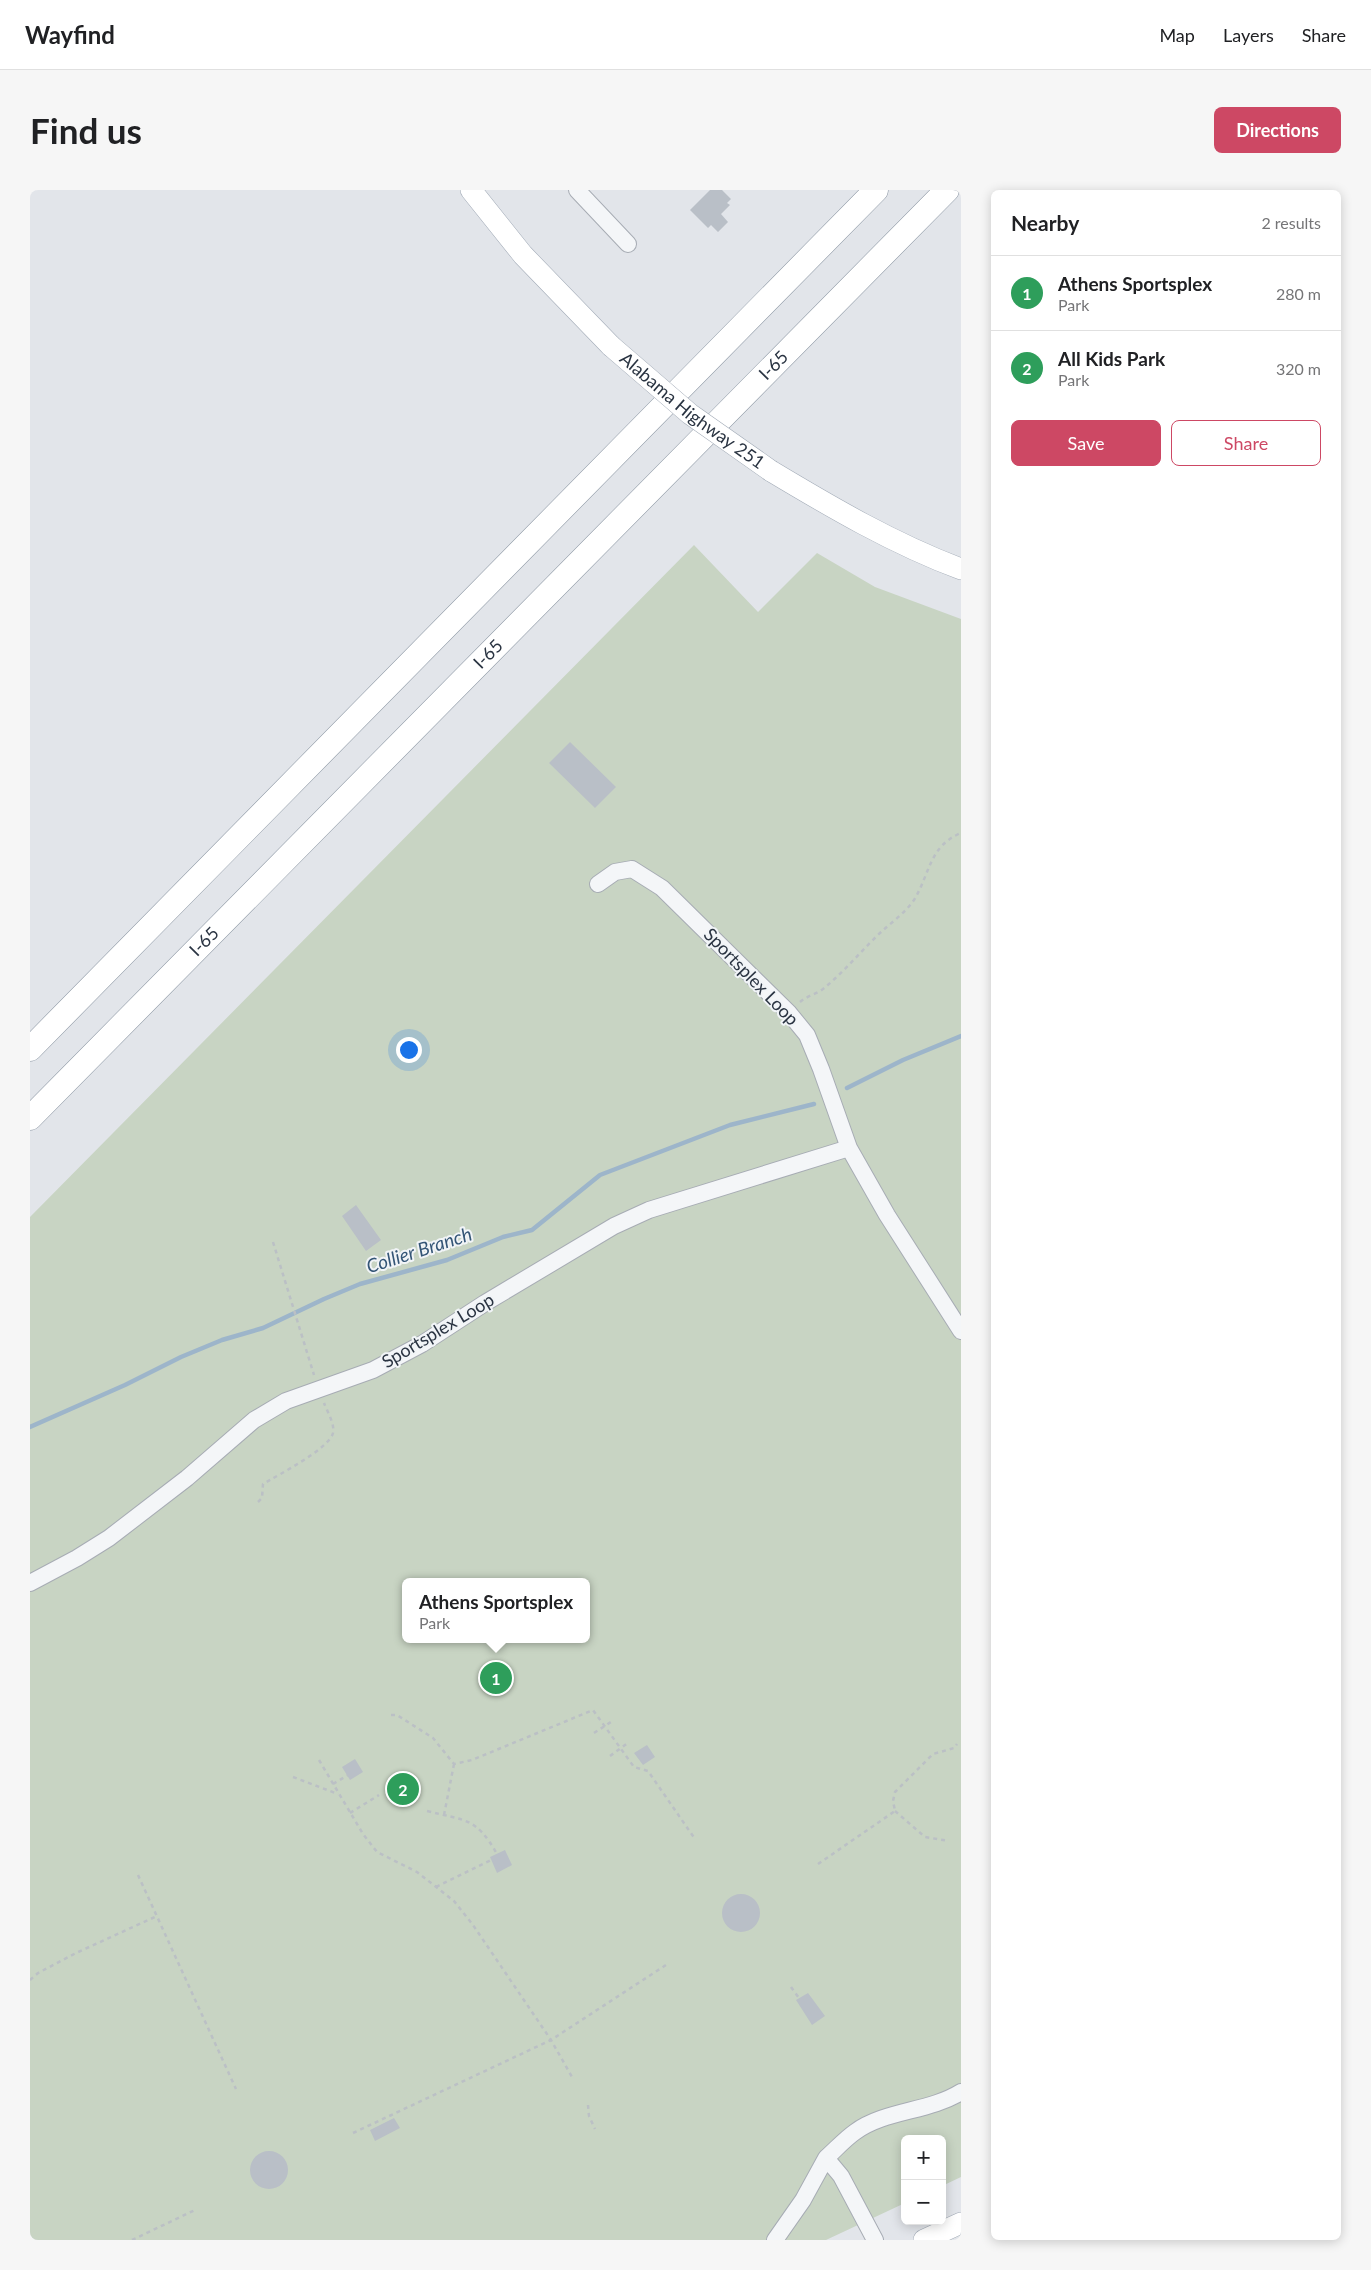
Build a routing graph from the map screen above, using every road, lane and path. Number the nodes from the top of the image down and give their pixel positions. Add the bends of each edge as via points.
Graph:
1 (471, 190) edge
2 (577, 190) edge
3 (876, 190) edge
4 (947, 190) edge
5 (628, 244) dead end
6 (961, 569) edge
7 (961, 833) edge
8 (598, 884) dead end
9 (798, 1004) dead end
10 (30, 1048) edge
11 (30, 1118) edge
12 (849, 1148) junction
13 (273, 1242) dead end
14 (961, 1331) edge
15 (315, 1379) dead end
16 (322, 1397) dead end
17 (258, 1502) dead end
18 (30, 1583) edge
19 (391, 1715) dead end
20 (614, 1720) dead end
21 (604, 1726) junction
22 (594, 1733) dead end
23 (629, 1742) dead end
24 (958, 1744) dead end
25 (621, 1748) junction
26 (610, 1756) dead end
27 (319, 1760) dead end
28 (454, 1764) junction
29 (348, 1776) dead end
30 (293, 1777) dead end
31 (333, 1784) junction
32 (338, 1794) junction
33 (380, 1795) dead end
34 (428, 1811) dead end
35 (895, 1811) junction
36 (350, 1813) junction
37 (444, 1815) junction
38 (695, 1840) dead end
39 (949, 1841) dead end
40 (497, 1854) dead end
41 (491, 1860) dead end
42 (818, 1864) dead end
43 (138, 1875) dead end
44 (436, 1887) junction
45 (156, 1916) junction
46 (669, 1963) dead end
47 (30, 1980) edge
48 (791, 1987) dead end
49 (799, 1998) dead end
50 (551, 2040) junction
51 (572, 2077) dead end
52 (236, 2089) dead end
53 (961, 2092) edge
54 (588, 2105) dead end
55 (595, 2129) dead end
56 (353, 2133) dead end
57 (826, 2158) junction
58 (195, 2210) dead end
59 (961, 2223) edge
60 (132, 2240) edge
61 (774, 2240) edge
62 (875, 2240) edge
63 (924, 2240) edge

1 - 6 main road, Alabama Highway 251, bridge via 522,255 610,346 690,414 828,505 936,560
2 - 5 street
3 - 10 highway
4 - 11 highway, I-65
7 - 9 path via 935,853 914,899 904,912 821,991
8 - 12 street, Sportsplex Loop via 615,872 632,869 662,888 789,1012 807,1035
12 - 14 street, Sportsplex Loop via 887,1215
12 - 18 street, Sportsplex Loop via 648,1210 614,1226 373,1370 286,1400 254,1420 187,1478 109,1538
13 - 15 path
16 - 17 path via 333,1434 317,1450 263,1484 262,1498
19 - 28 path via 397,1715 433,1738
20 - 21 path
21 - 22 path
21 - 25 path
21 - 28 path via 593,1710 472,1760
23 - 25 path
24 - 35 path via 933,1754 895,1792
25 - 26 path
25 - 38 path via 634,1767 648,1771
27 - 31 path
28 - 37 path
29 - 31 path
30 - 32 path
31 - 32 path
32 - 36 path
33 - 36 path
34 - 37 path
35 - 39 path via 925,1837
35 - 42 path
36 - 44 path via 377,1852 416,1872
37 - 40 path via 475,1824
41 - 44 path
43 - 45 path
44 - 50 path via 473,1925
45 - 47 path via 76,1953
45 - 52 path
46 - 50 path
48 - 49 path
50 - 51 path
50 - 56 path
53 - 57 street via 923,2109 885,2118 856,2131
54 - 55 path
57 - 61 street via 803,2200
57 - 62 street via 841,2176
58 - 60 path
59 - 63 main road

